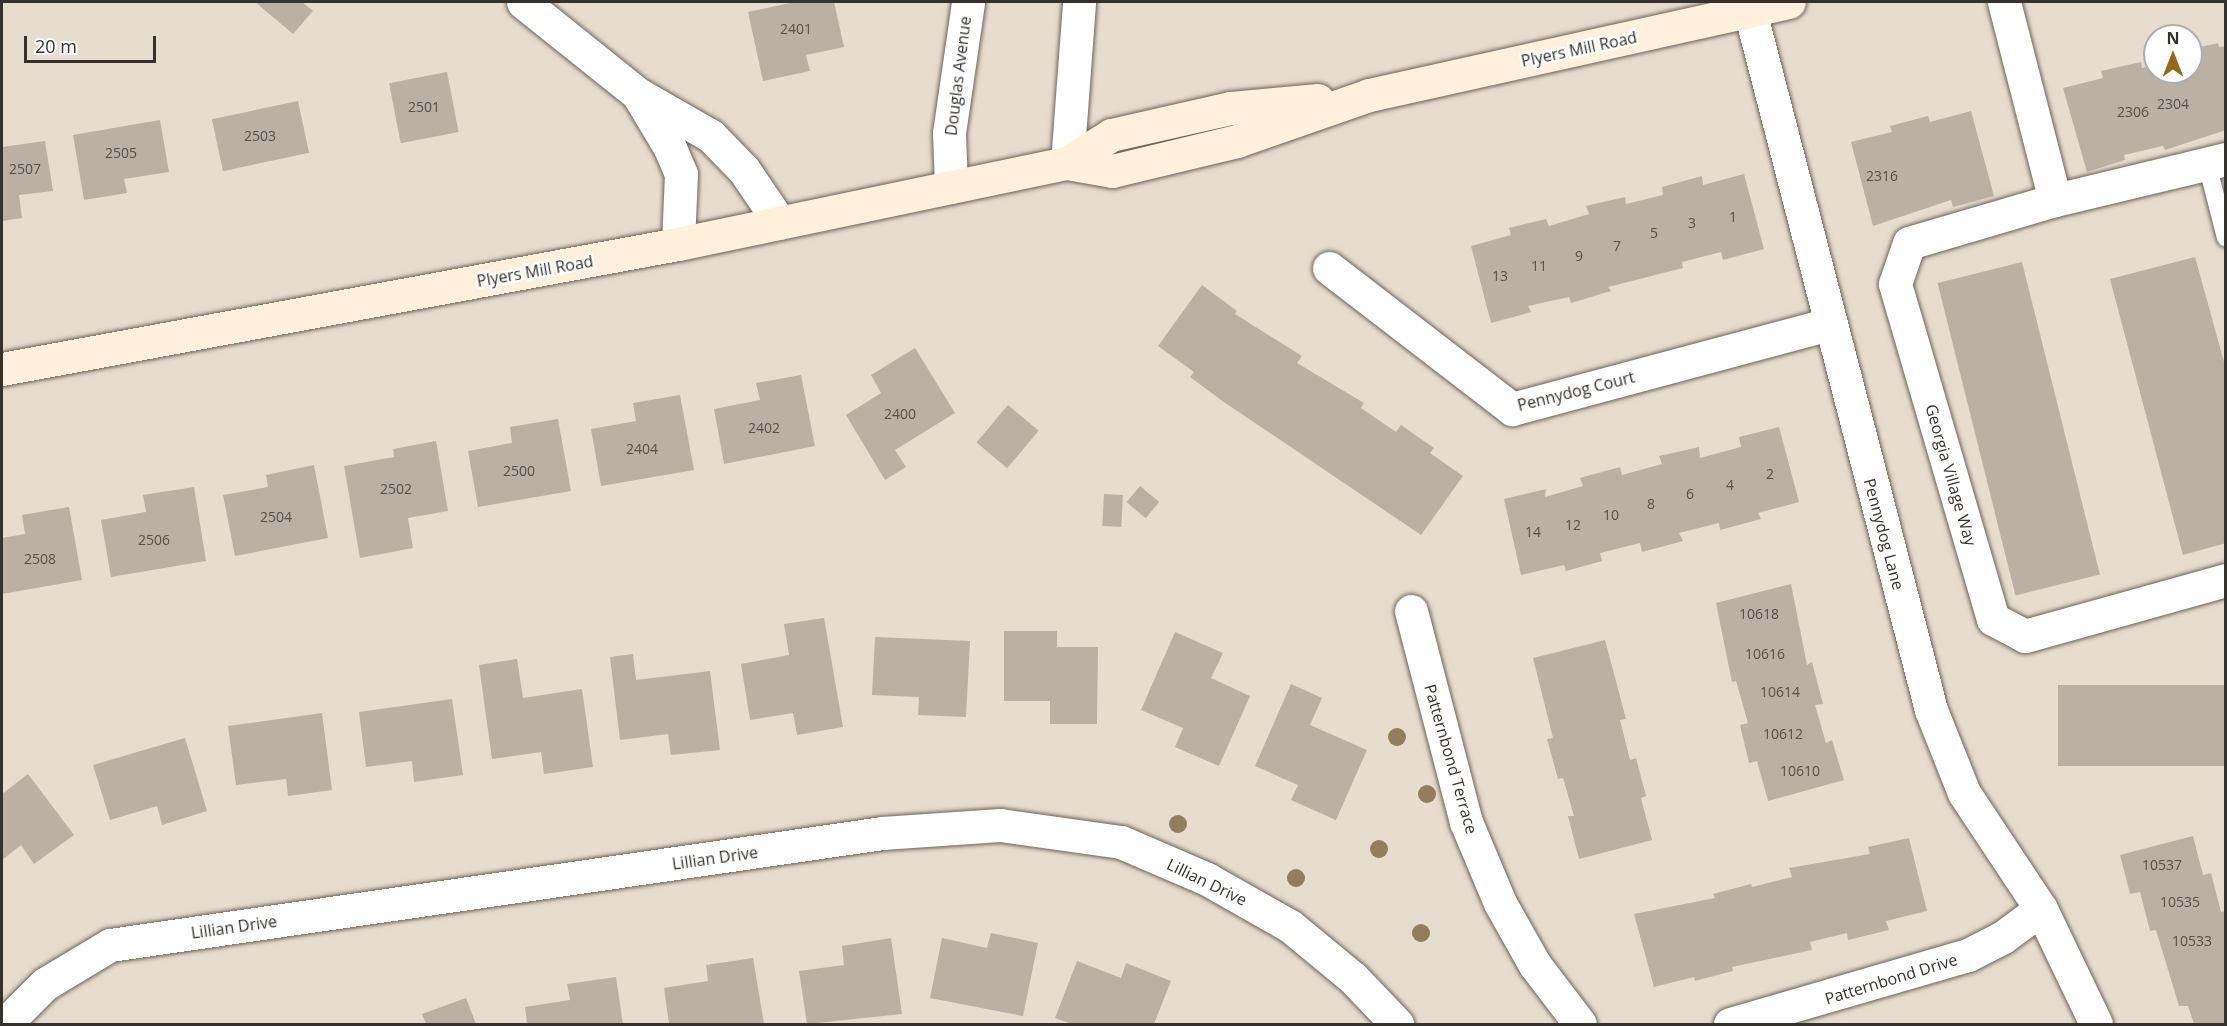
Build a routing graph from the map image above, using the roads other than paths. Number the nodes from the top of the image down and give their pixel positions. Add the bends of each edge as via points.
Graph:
1 (523, 2) edge
2 (968, 2) edge
3 (1079, 2) edge
4 (1790, 2) edge
5 (2004, 2) edge
6 (1750, 11) junction
7 (638, 94) junction
8 (2216, 162) edge
9 (1067, 163) junction
10 (951, 187) junction
11 (2055, 200) junction
12 (780, 223) junction
13 (2226, 238) edge
14 (678, 244) junction
15 (1329, 268) dead end
16 (1830, 324) junction
17 (2, 369) edge
18 (2226, 580) edge
19 (1411, 611) dead end
20 (2041, 909) junction
21 (5, 1024) edge
22 (1397, 1024) edge
23 (1580, 1024) edge
24 (1730, 1024) edge
25 (2096, 1024) edge

1 - 7 street
2 - 10 street, Douglas Avenue via 949,133
3 - 9 street
4 - 6 street, Plyers Mill Road
5 - 11 street
6 - 9 street, Plyers Mill Road via 1369,95 1231,108 1111,135
6 - 16 street, Pennydog Lane
7 - 12 street via 711,136 744,170
7 - 14 street via 681,174
8 - 11 street, Georgia Village Way
8 - 13 lane
9 - 10 street, Plyers Mill Road
10 - 12 street, Plyers Mill Road
11 - 18 street, Georgia Village Way via 1909,243 1895,284 1993,619 2025,636
12 - 14 street, Plyers Mill Road
14 - 17 street, Plyers Mill Road
15 - 16 street, Pennydog Court via 1512,409
16 - 20 street, Pennydog Lane via 1931,710 1964,793
19 - 23 street, Patternbond Terrace via 1466,822 1500,903 1535,965
20 - 24 street, Patternbond Drive via 2003,937 1968,955
20 - 25 street, Pennydog Lane
21 - 22 street, Lillian Drive via 45,984 110,945 882,833 1000,825 1121,842 1207,879 1290,926 1353,978

